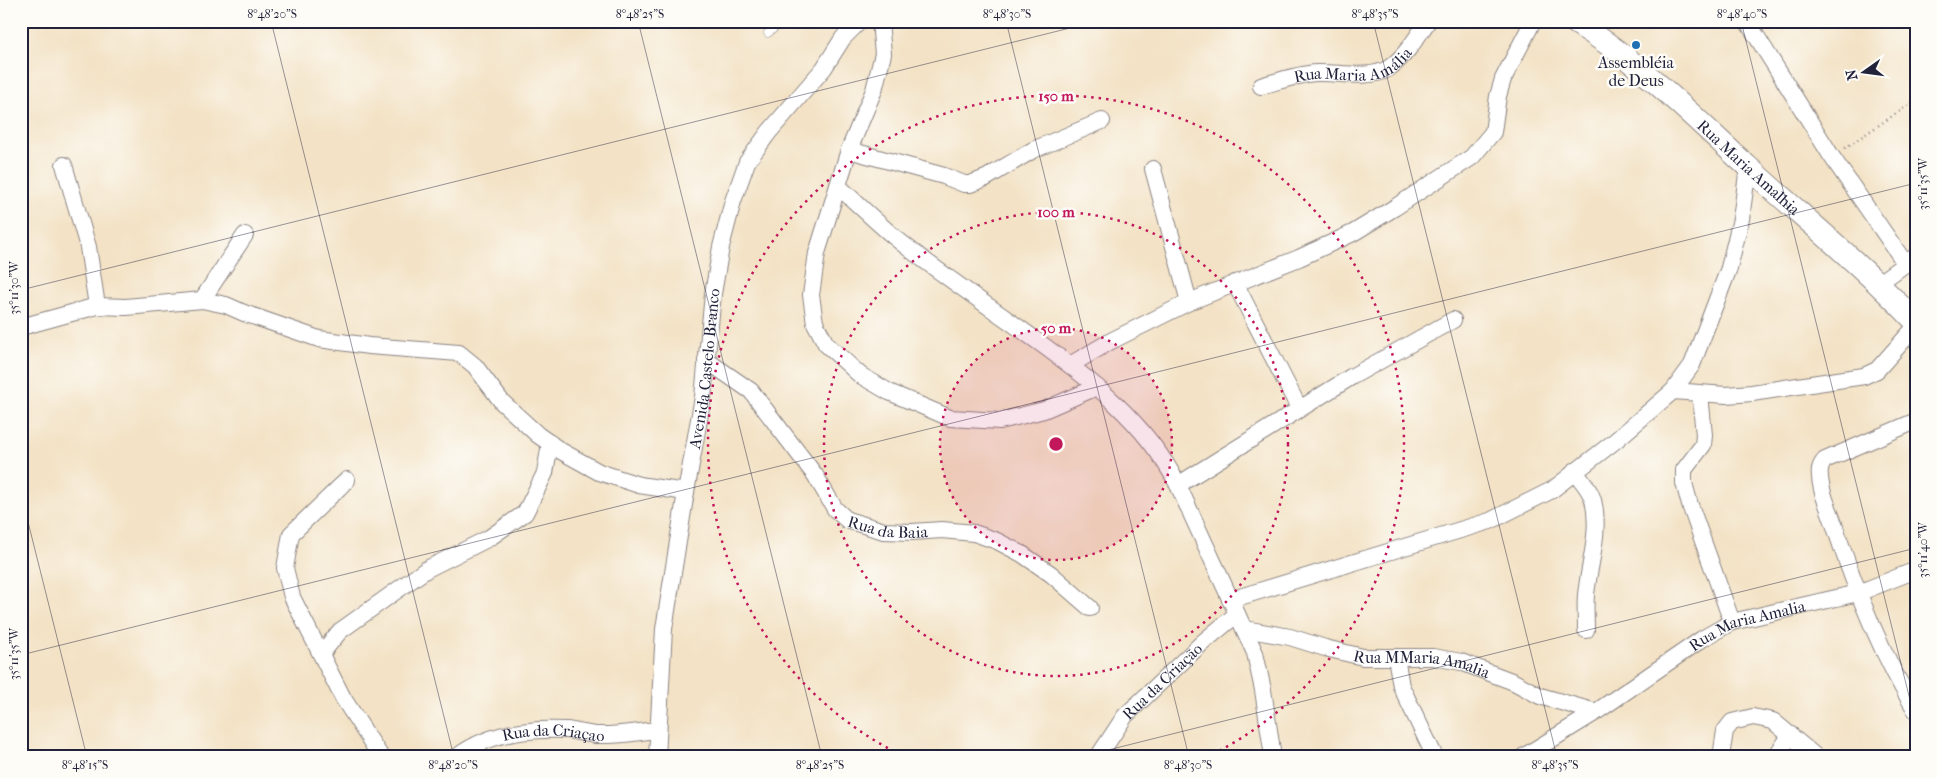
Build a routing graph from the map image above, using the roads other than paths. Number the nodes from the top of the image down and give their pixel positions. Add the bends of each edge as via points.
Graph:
1 (783, 21) edge
2 (860, 21) edge
3 (880, 21) edge
4 (1428, 21) edge
5 (1533, 21) edge
6 (1573, 21) edge
7 (1747, 21) edge
8 (768, 33) dead end
9 (1261, 86) dead end
10 (1102, 121) dead end
11 (850, 150) junction
12 (64, 165) dead end
13 (1748, 167) junction
14 (1153, 169) dead end
15 (838, 186) junction
16 (245, 235) dead end
17 (1911, 259) edge
18 (1878, 282) junction
19 (1234, 283) junction
20 (202, 300) junction
21 (1189, 302) junction
22 (97, 306) junction
23 (1453, 320) dead end
24 (1916, 322) edge
25 (1916, 326) edge
26 (21, 327) edge
27 (706, 360) junction
28 (1070, 365) junction
29 (1097, 387) junction
30 (1673, 392) junction
31 (1700, 394) junction
32 (1299, 408) junction
33 (1916, 421) edge
34 (550, 443) junction
35 (1574, 471) junction
36 (347, 480) dead end
37 (1178, 486) junction
38 (686, 492) junction
39 (1916, 570) edge
40 (1858, 593) junction
41 (1090, 608) dead end
42 (1237, 614) junction
43 (1732, 622) junction
44 (1586, 630) dead end
45 (321, 654) junction
46 (1396, 657) junction
47 (1916, 710) edge
48 (1596, 712) junction
49 (657, 730) junction
50 (1790, 735) junction
51 (381, 757) edge
52 (457, 757) edge
53 (657, 757) edge
54 (1098, 757) edge
55 (1273, 757) edge
56 (1435, 757) edge
57 (1523, 757) edge
58 (1721, 757) edge
59 (1775, 757) edge
60 (1816, 757) edge

1 - 8 lane
2 - 27 street, Avenida Castelo Branco via 843,38 824,68 747,162 721,247
3 - 11 street via 883,54
4 - 9 street, Rua Maria Amália via 1408,51 1388,69 1377,74 1316,73
5 - 19 street via 1503,79 1493,132 1472,157 1353,233
6 - 13 street, Rua Maria Amalhia via 1671,95
7 - 17 street via 1832,157
10 - 11 street via 1033,150 970,184
11 - 15 street
12 - 22 street via 88,247
13 - 18 street, Rua Maria Amalhia
13 - 30 street via 1741,218 1729,268 1692,364
14 - 21 street
15 - 28 street via 902,244
15 - 29 street via 817,253 812,295 814,323 826,344 860,375 922,408 950,418 974,421 1000,421 1044,410
16 - 20 street
17 - 18 street
18 - 24 street, Rua Maria Amalhia
19 - 21 street
19 - 32 street
20 - 22 street via 126,307
20 - 34 street via 226,304 319,339 459,354 476,366 502,402
21 - 28 street
22 - 26 street
23 - 32 street
25 - 31 street via 1877,370 1864,376 1752,393
27 - 38 street, Avenida Castelo Branco via 703,397
27 - 41 street, Rua da Baia via 752,391 815,475 835,509 847,520 884,532 942,530 974,533 997,541 1051,574
28 - 29 street
29 - 37 street via 1154,446
30 - 31 street
30 - 35 street
31 - 43 street via 1703,445 1684,470 1684,483
32 - 37 street
33 - 40 street via 1822,463 1823,489
34 - 38 street via 599,472 639,485
34 - 45 street via 545,473 525,513 489,538 426,569 340,631
35 - 42 street via 1552,490 1490,521
35 - 44 street via 1590,492 1596,517 1586,598
36 - 45 street via 291,534 285,568 292,597
37 - 42 street
38 - 49 street, Avenida Castelo Branco via 664,629
39 - 40 street, Rua Maria Amalia
40 - 43 street, Rua Maria Amalia
40 - 47 street via 1894,672
42 - 46 street, Rua MMaria Amalia via 1325,648 1363,657
42 - 54 street, Rua da Criação via 1125,716
42 - 55 street via 1254,653
43 - 48 street, Rua Maria Amalia
45 - 51 street via 342,698
46 - 48 street, Rua MMaria Amalia via 1433,656 1461,662 1514,682 1540,696
46 - 56 street via 1400,686
48 - 57 street, Rua Maria Amalia
49 - 52 street, Rua da Criaçao via 596,735 566,730 519,731 483,741
49 - 53 street, Avenida Castelo Branco
50 - 58 street via 1773,721 1753,717 1741,719 1732,722 1725,731
50 - 59 street
50 - 60 street

